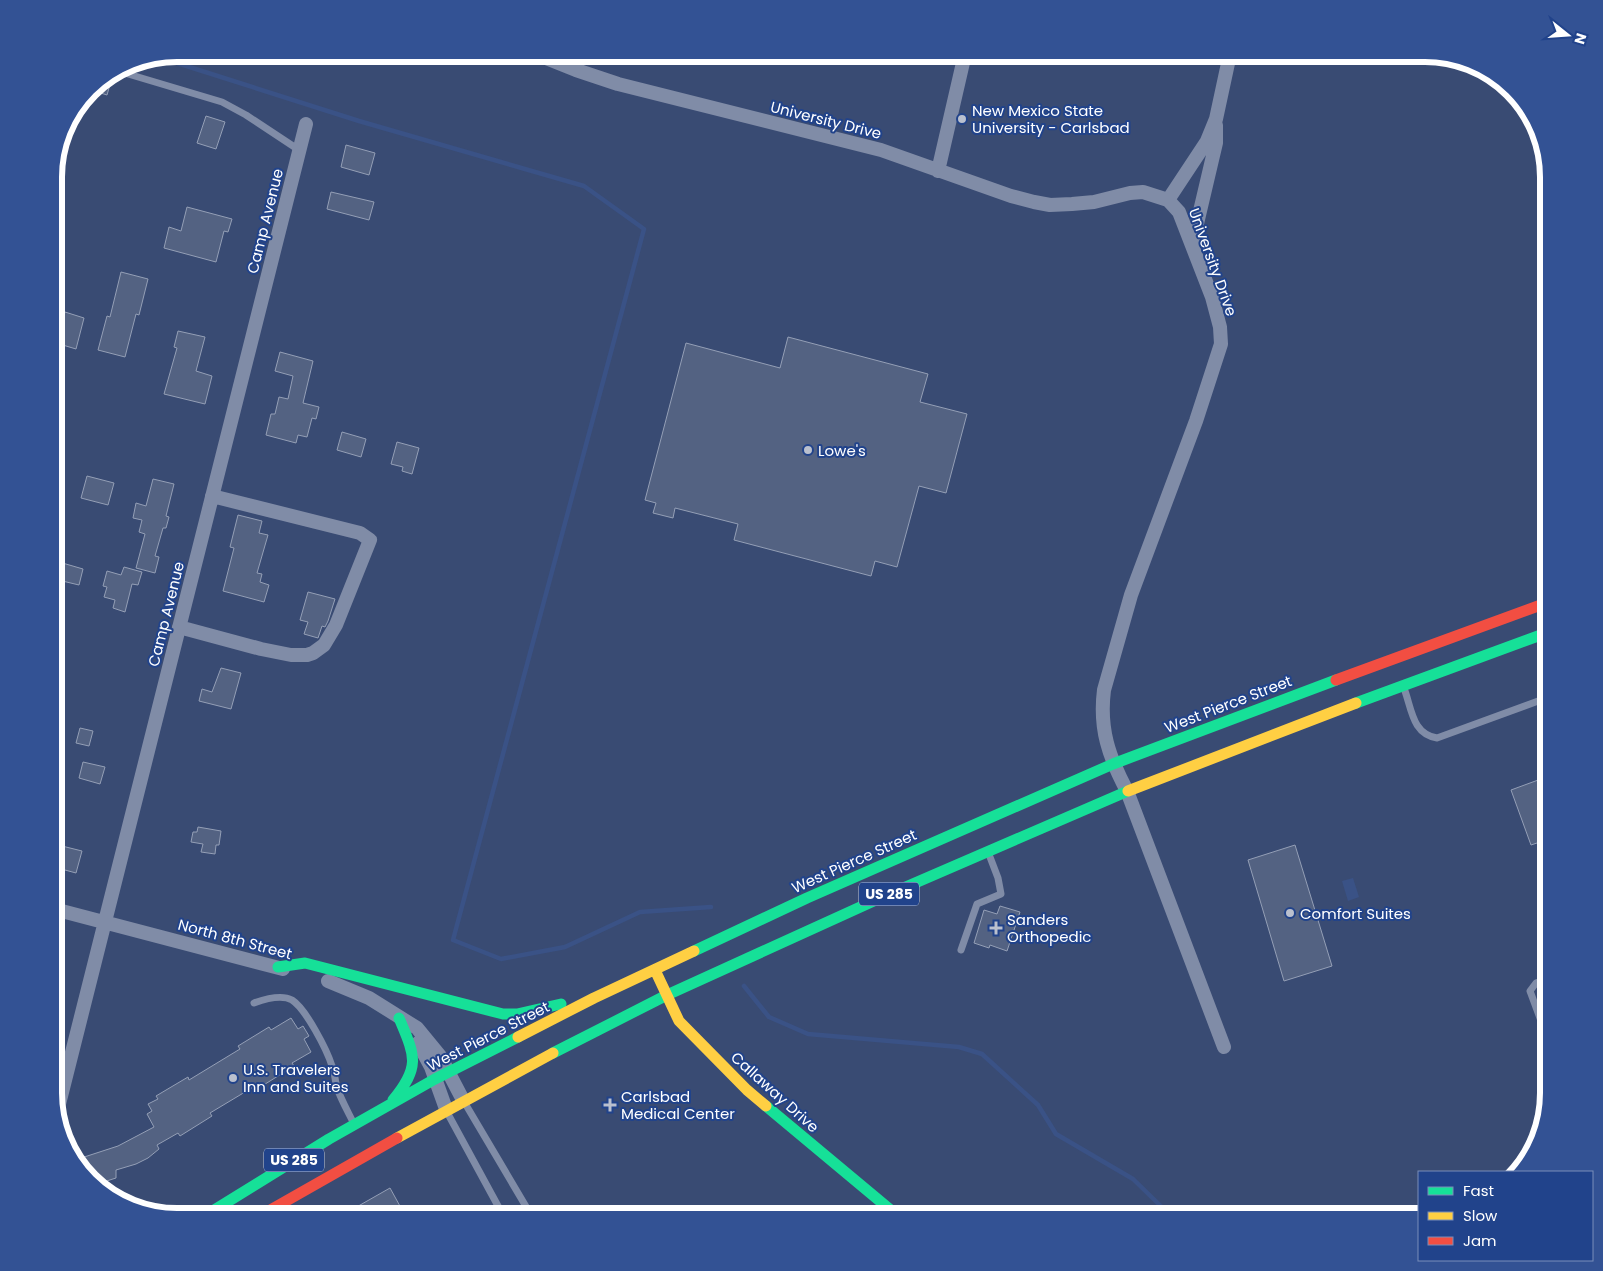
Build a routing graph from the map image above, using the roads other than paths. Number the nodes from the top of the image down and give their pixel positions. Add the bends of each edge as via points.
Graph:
1 (963, 62) edge
2 (1228, 62) edge
3 (558, 63) edge
4 (578, 63) edge
5 (576, 70) junction
6 (128, 74) edge
7 (1216, 119) junction
8 (306, 124) dead end
9 (300, 150) junction
10 (938, 171) junction
11 (1168, 200) junction
12 (1192, 245) junction
13 (212, 496) junction
14 (1540, 605) edge
15 (179, 628) junction
16 (1540, 635) edge
17 (1404, 686) junction
18 (1540, 700) edge
19 (1113, 764) junction
20 (1127, 791) junction
21 (988, 852) junction
22 (63, 912) edge
23 (105, 922) junction
24 (961, 950) dead end
25 (278, 967) junction
26 (655, 970) junction
27 (1540, 981) edge
28 (667, 996) junction
29 (594, 998) junction
30 (254, 1003) dead end
31 (399, 1018) junction
32 (1540, 1018) edge
33 (1224, 1047) dead end
34 (449, 1072) junction
35 (435, 1079) junction
36 (63, 1088) edge
37 (463, 1100) junction
38 (387, 1106) junction
39 (446, 1110) junction
40 (354, 1125) junction
41 (218, 1208) edge
42 (274, 1208) edge
43 (499, 1208) edge
44 (526, 1208) edge
45 (888, 1208) edge

1 - 10 street
2 - 7 street
3 - 5 street, University Drive
4 - 5 street
5 - 10 street, University Drive via 618,84 881,150
6 - 9 lane via 234,107
7 - 11 street via 1207,141
7 - 12 street via 1216,143
8 - 9 street, Camp Avenue
9 - 13 street, Camp Avenue
10 - 11 street, University Drive via 1011,196 1050,205 1094,202 1143,192
11 - 12 street, University Drive via 1179,212
12 - 19 street, University Drive via 1212,297 1221,344 1131,596 1104,690 1103,722
13 - 15 street, Camp Avenue
13 - 15 street via 360,533 370,540 336,625 324,645 313,653 291,655
14 - 19 main road, West Pierce Street / US 285
15 - 23 street, Camp Avenue
16 - 17 main road, US 285
17 - 18 lane via 1417,728 1427,736 1437,738
17 - 20 main road, US 285
19 - 20 street, University Drive
19 - 26 main road, West Pierce Street / US 285 via 807,898
20 - 21 main road, US 285
20 - 33 street, University Drive
21 - 24 lane via 1000,894 977,904
21 - 28 main road, US 285
22 - 23 street, North 8th Street
23 - 25 street, North 8th Street
23 - 36 street, Camp Avenue
25 - 29 main road via 305,963 503,1014
25 - 31 street, North 8th Street via 343,986
26 - 28 main road, Callaway Drive
26 - 29 main road, West Pierce Street / US 285
27 - 32 lane via 1530,991
28 - 37 main road, US 285
28 - 45 main road, Callaway Drive via 679,1021 747,1090
29 - 34 main road, West Pierce Street / US 285
30 - 40 lane via 280,997 291,1000 300,1008 318,1034 333,1066 337,1088
31 - 34 street, North 8th Street via 425,1036
31 - 35 street, North 8th Street via 416,1039
31 - 38 main road via 414,1059 408,1081
34 - 35 main road, West Pierce Street / US 285
34 - 37 street, North 8th Street
35 - 38 main road, West Pierce Street / US 285
35 - 39 street, North 8th Street
37 - 39 main road, US 285
37 - 44 lane
38 - 40 main road, West Pierce Street / US 285
39 - 42 main road, US 285
39 - 43 lane
40 - 41 main road, West Pierce Street / US 285

